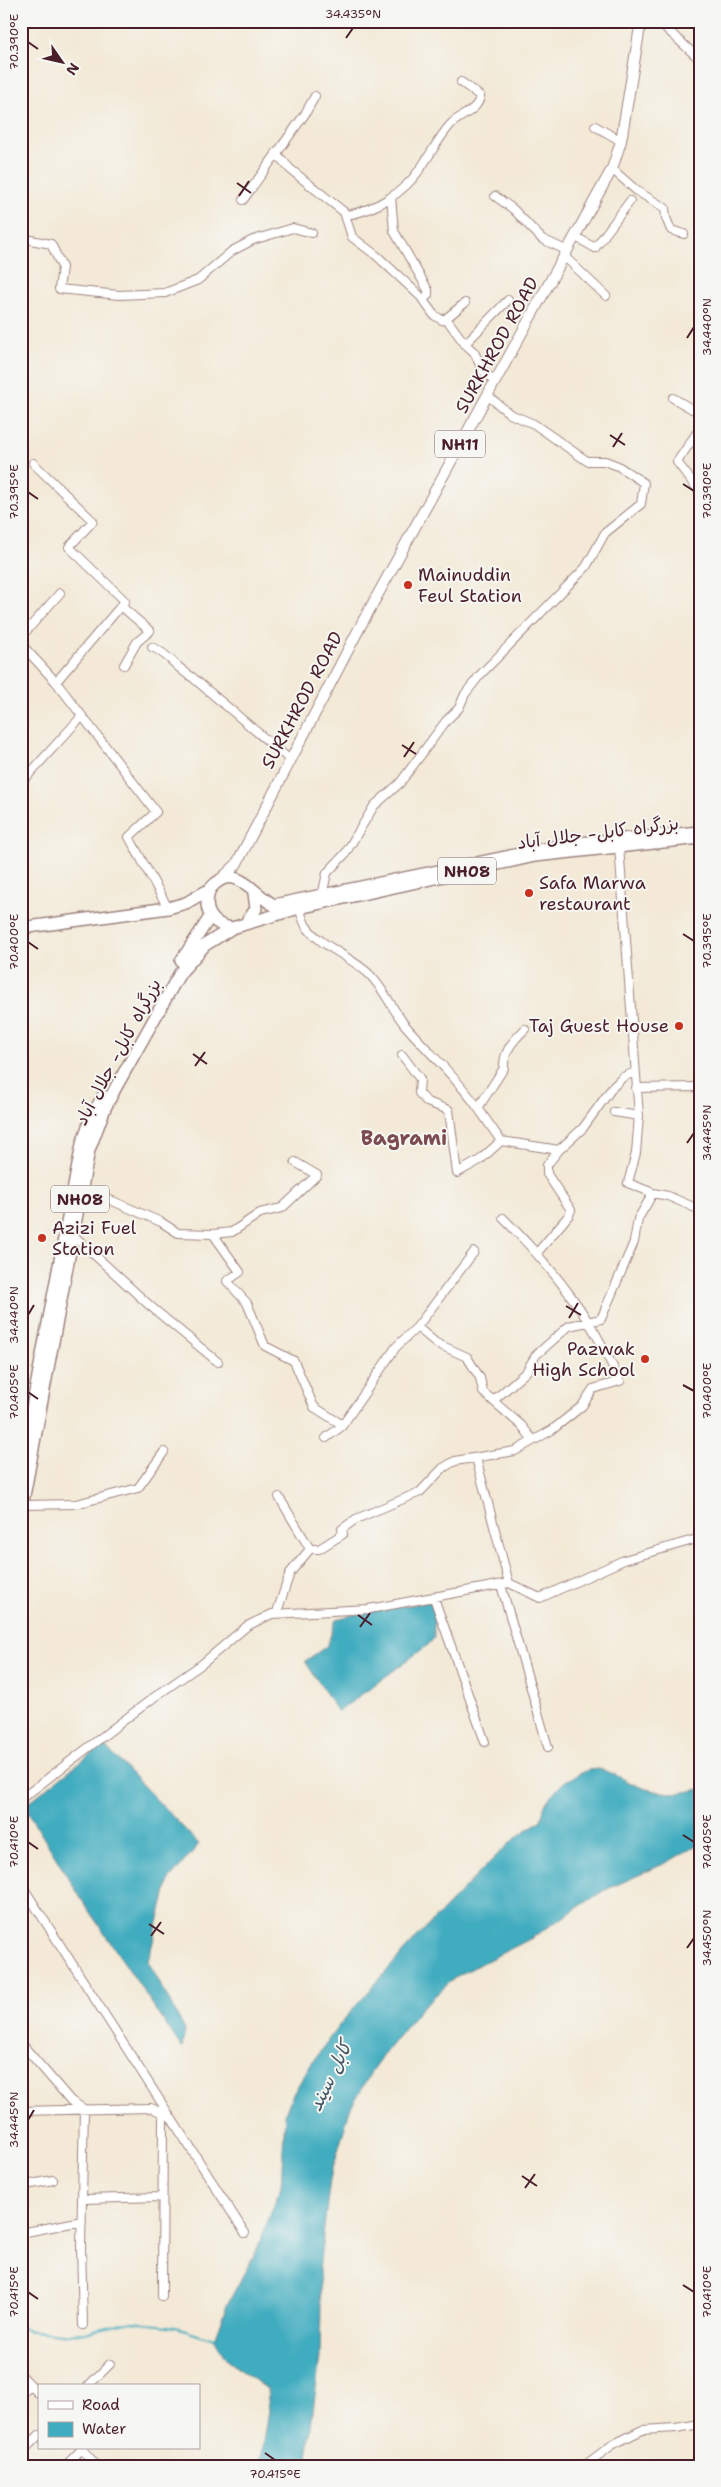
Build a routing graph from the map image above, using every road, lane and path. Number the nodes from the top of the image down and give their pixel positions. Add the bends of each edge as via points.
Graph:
1 (641, 21) edge
2 (658, 21) edge
3 (695, 54) dead end
4 (461, 82) dead end
5 (315, 96) dead end
6 (595, 126) dead end
7 (621, 141) junction
8 (276, 152) junction
9 (612, 169) junction
10 (495, 196) dead end
11 (391, 197) junction
12 (244, 200) dead end
13 (630, 201) dead end
14 (346, 215) junction
15 (312, 233) dead end
16 (684, 234) dead end
17 (576, 237) junction
18 (21, 238) edge
19 (567, 254) junction
20 (606, 296) dead end
21 (423, 300) junction
22 (508, 300) dead end
23 (465, 303) dead end
24 (444, 320) junction
25 (465, 344) junction
26 (496, 381) junction
27 (487, 395) junction
28 (673, 398) dead end
29 (700, 410) edge
30 (700, 428) edge
31 (33, 462) dead end
32 (700, 492) edge
33 (60, 593) dead end
34 (121, 606) junction
35 (21, 637) edge
36 (21, 644) edge
37 (152, 647) dead end
38 (124, 665) dead end
39 (56, 682) junction
40 (82, 716) junction
41 (289, 759) junction
42 (21, 783) edge
43 (700, 832) edge
44 (700, 838) edge
45 (619, 846) junction
46 (241, 855) junction
47 (220, 881) junction
48 (245, 882) junction
49 (210, 890) junction
50 (254, 893) junction
51 (322, 896) junction
52 (186, 903) junction
53 (168, 908) junction
54 (299, 908) junction
55 (209, 914) junction
56 (235, 927) junction
57 (21, 928) edge
58 (153, 1012) junction
59 (525, 1029) dead end
60 (402, 1055) dead end
61 (635, 1072) junction
62 (700, 1087) edge
63 (636, 1088) junction
64 (478, 1108) junction
65 (614, 1112) dead end
66 (640, 1116) junction
67 (501, 1141) junction
68 (559, 1150) junction
69 (295, 1162) dead end
70 (76, 1193) junction
71 (653, 1193) junction
72 (700, 1210) edge
73 (503, 1218) dead end
74 (213, 1234) junction
75 (74, 1236) junction
76 (474, 1252) dead end
77 (538, 1253) junction
78 (589, 1322) junction
79 (417, 1327) junction
80 (218, 1362) dead end
81 (494, 1400) junction
82 (36, 1417) junction
83 (341, 1424) junction
84 (326, 1438) dead end
85 (533, 1440) junction
86 (164, 1452) dead end
87 (476, 1458) junction
88 (21, 1466) edge
89 (279, 1497) dead end
90 (22, 1502) edge
91 (700, 1538) edge
92 (310, 1549) junction
93 (505, 1584) junction
94 (434, 1598) junction
95 (277, 1612) junction
96 (486, 1742) dead end
97 (548, 1747) dead end
98 (21, 1799) edge
99 (21, 1884) edge
100 (21, 2043) edge
101 (84, 2108) junction
102 (21, 2112) edge
103 (53, 2180) dead end
104 (21, 2186) edge
105 (162, 2197) junction
106 (83, 2199) junction
107 (82, 2221) junction
108 (21, 2233) edge
109 (245, 2233) dead end
110 (162, 2296) dead end
111 (83, 2325) dead end
112 (110, 2364) dead end
113 (21, 2375) edge
114 (90, 2384) edge
115 (31, 2386) junction
116 (38, 2393) edge
117 (21, 2395) edge
118 (700, 2424) edge
119 (38, 2436) edge
120 (81, 2450) edge
121 (83, 2450) edge
122 (21, 2452) edge
123 (65, 2466) edge
124 (97, 2466) edge
125 (584, 2466) edge

1 - 7 main road, SURKHROD ROAD / NH11
2 - 3 street
4 - 11 street via 480,99 450,125 408,185
5 - 8 street
6 - 7 street
7 - 9 main road, SURKHROD ROAD / NH11
8 - 12 street
8 - 14 street via 290,169
9 - 16 street via 637,191 665,208 671,230
9 - 17 main road, SURKHROD ROAD / NH11
10 - 19 street via 542,239
11 - 14 street via 360,213
11 - 21 street via 394,231 428,290
13 - 17 street via 596,248
14 - 21 street via 352,237
15 - 18 street via 293,228 253,240 232,251 198,280 165,293 119,295 59,289 62,267 51,244
17 - 19 main road, SURKHROD ROAD / NH11
19 - 20 street
19 - 26 main road, SURKHROD ROAD / NH11
21 - 24 street via 434,315
22 - 25 street
23 - 24 street
24 - 25 street via 450,323
25 - 26 street via 474,352 483,371
26 - 27 main road, SURKHROD ROAD / NH11
27 - 41 main road, SURKHROD ROAD / NH11
27 - 51 street via 510,414 534,424 587,461 605,461 644,482 641,504 605,533 586,567 480,675 459,708 400,783 374,806 345,854 327,873
28 - 29 street
30 - 32 street via 677,462
31 - 34 street via 93,521 69,547 125,600
33 - 35 street
34 - 38 street via 150,631 137,642
34 - 39 street
36 - 39 street
37 - 41 street via 162,651 181,671
39 - 40 street
40 - 42 street
40 - 53 street via 156,812 128,838
41 - 46 main road, SURKHROD ROAD / NH11
43 - 51 highway, بزرگراه کابل- جلال آباد / NH08 via 568,844
44 - 45 highway, بزرگراه کابل- جلال آباد / NH08
45 - 54 highway, بزرگراه کابل- جلال آباد / NH08 via 535,856
45 - 61 street
46 - 47 main road, SURKHROD ROAD / NH11
46 - 48 main road
47 - 48 highway via 232,878
47 - 49 highway
48 - 50 highway, بزرگراه کابل- جلال آباد / NH08
49 - 52 highway
49 - 55 highway, بزرگراه کابل- جلال آباد / NH08 via 207,896
50 - 51 highway, بزرگراه کابل- جلال آباد / NH08 via 274,905
50 - 56 highway, بزرگراه کابل- جلال آباد / NH08 via 256,901 252,917
52 - 53 highway
52 - 55 highway
53 - 57 highway
54 - 56 highway, بزرگراه کابل- جلال آباد / NH08
54 - 64 street via 306,926 371,976 407,1027
55 - 56 highway via 218,924
55 - 58 highway, بزرگراه کابل- جلال آباد / NH08
56 - 58 highway, بزرگراه کابل- جلال آباد / NH08 via 213,938 193,957
58 - 70 highway, بزرگراه کابل- جلال آباد / NH08 via 102,1116
59 - 64 street via 512,1041 504,1068
60 - 67 street via 420,1079 419,1093 427,1102 449,1110 457,1173 480,1160
61 - 63 street
61 - 68 street via 623,1077 612,1088 583,1128
62 - 63 street
63 - 66 street
64 - 67 street
65 - 66 street
66 - 71 street via 636,1153 628,1182
67 - 68 street
68 - 77 street via 546,1170 571,1214
69 - 74 street via 317,1176 282,1208 260,1213 232,1232
70 - 74 street via 108,1199 178,1233
70 - 75 highway, بزرگراه کابل- جلال آباد / NH08
70 - 82 highway, بزرگراه کابل- جلال آباد / NH08
71 - 72 street
71 - 78 street via 638,1219 634,1242 601,1319
73 - 77 street
74 - 83 street via 240,1272 227,1281 247,1302 266,1346 294,1361 314,1407
75 - 80 street via 149,1305
75 - 82 highway, بزرگراه کابل- جلال آباد / NH08
76 - 79 street
77 - 78 street
78 - 81 street via 569,1326 536,1355 526,1372
78 - 85 street via 620,1381 593,1389 582,1406 552,1430
79 - 81 street via 436,1343 467,1357 480,1378 484,1392
79 - 83 street via 396,1347
81 - 85 street
82 - 88 highway, بزرگراه کابل- جلال آباد / NH08
82 - 90 highway, بزرگراه کابل- جلال آباد / NH08
83 - 84 street
85 - 87 street via 514,1451
86 - 90 street via 138,1488 76,1504
87 - 92 street via 449,1464 420,1492 356,1519 342,1529 343,1534 319,1549
87 - 93 street
89 - 92 street
91 - 93 street via 624,1560 540,1598
92 - 95 street via 290,1573
93 - 94 street
93 - 97 street
94 - 95 street via 354,1610
94 - 96 street
95 - 98 street via 247,1626 202,1664
99 - 109 street
100 - 101 street via 71,2101
101 - 102 street
101 - 105 street via 152,2108 162,2113
101 - 106 street
103 - 104 street
105 - 106 street
105 - 110 street
106 - 107 street
107 - 108 street
107 - 111 street
112 - 114 street
113 - 115 street
115 - 116 street
115 - 117 street
118 - 125 street via 642,2430 612,2445
119 - 122 street
120 - 123 street
121 - 124 street

